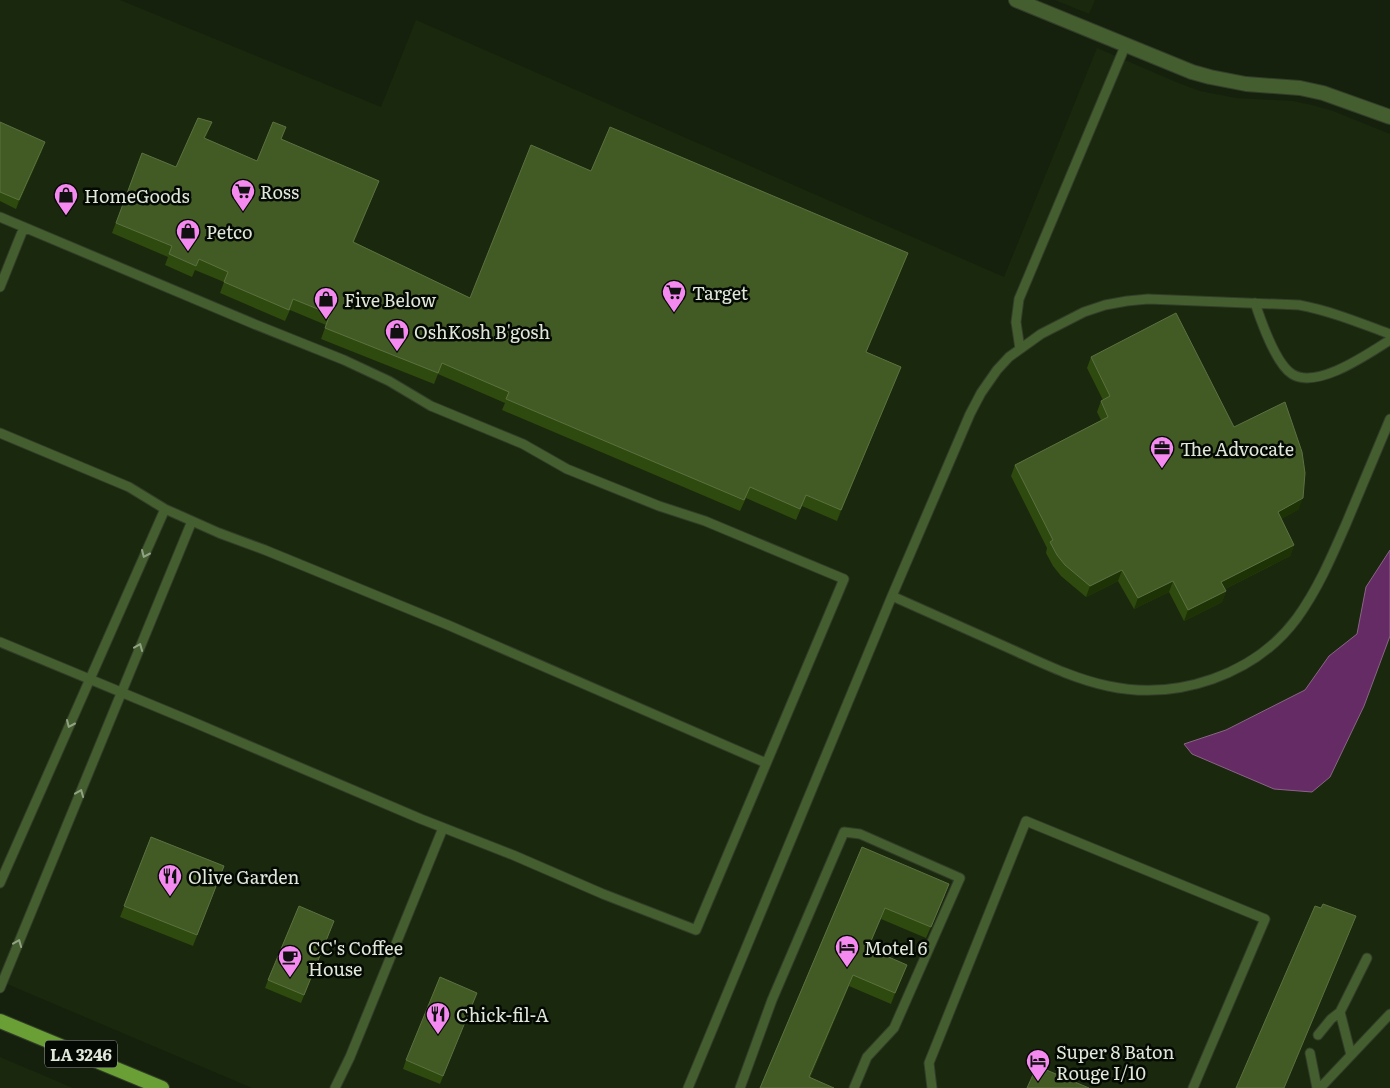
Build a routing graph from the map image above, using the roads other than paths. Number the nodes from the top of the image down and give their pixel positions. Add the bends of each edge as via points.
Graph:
1 (1016, 0) edge
2 (1126, 44) junction
3 (1390, 117) edge
4 (0, 217) edge
5 (24, 227) junction
6 (0, 287) edge
7 (1255, 303) junction
8 (1390, 334) edge
9 (1390, 340) edge
10 (1020, 349) junction
11 (1390, 419) edge
12 (0, 433) edge
13 (165, 509) junction
14 (192, 521) junction
15 (892, 596) junction
16 (0, 642) edge
17 (89, 679) junction
18 (121, 692) junction
19 (766, 763) junction
20 (443, 828) junction
21 (0, 883) edge
22 (1367, 958) dead end
23 (0, 988) edge
24 (1340, 1012) junction
25 (1390, 1014) edge
26 (0, 1021) edge
27 (1318, 1035) dead end
28 (1310, 1053) dead end
29 (1351, 1055) junction
30 (162, 1088) edge
31 (335, 1088) edge
32 (688, 1088) edge
33 (740, 1088) edge
34 (854, 1088) edge
35 (932, 1088) edge
36 (1193, 1088) edge
37 (1318, 1088) edge

1 - 2 street
2 - 3 street via 1210,78 1323,92
2 - 10 lane via 1019,299 1016,322
4 - 5 lane
5 - 6 lane
5 - 19 lane via 344,360 431,406 523,444 567,469 705,521 844,579
7 - 8 lane via 1320,309
7 - 9 lane via 1279,359 1292,374 1306,378 1325,375 1345,366
7 - 10 lane via 1170,299 1105,305 1040,334
10 - 15 lane via 997,370 970,414
11 - 15 lane via 1327,567 1297,617 1260,655 1217,678 1154,691 1109,687 1053,668
12 - 13 lane via 129,487
13 - 14 lane
13 -> 17 lane
18 -> 14 lane
14 - 19 lane via 448,625
15 - 32 lane
16 - 17 lane
17 - 18 lane
17 -> 21 lane
18 - 20 lane
23 -> 18 lane
19 - 20 lane via 696,930
20 - 31 lane
22 - 24 lane
24 - 27 lane
24 - 29 lane
25 - 29 lane
26 - 30 main road, LA 3246
28 - 37 lane
29 - 37 lane
33 - 34 lane via 772,1000 844,832 860,834 960,878 894,1028 867,1057
35 - 36 lane via 929,1063 1026,821 1265,919

